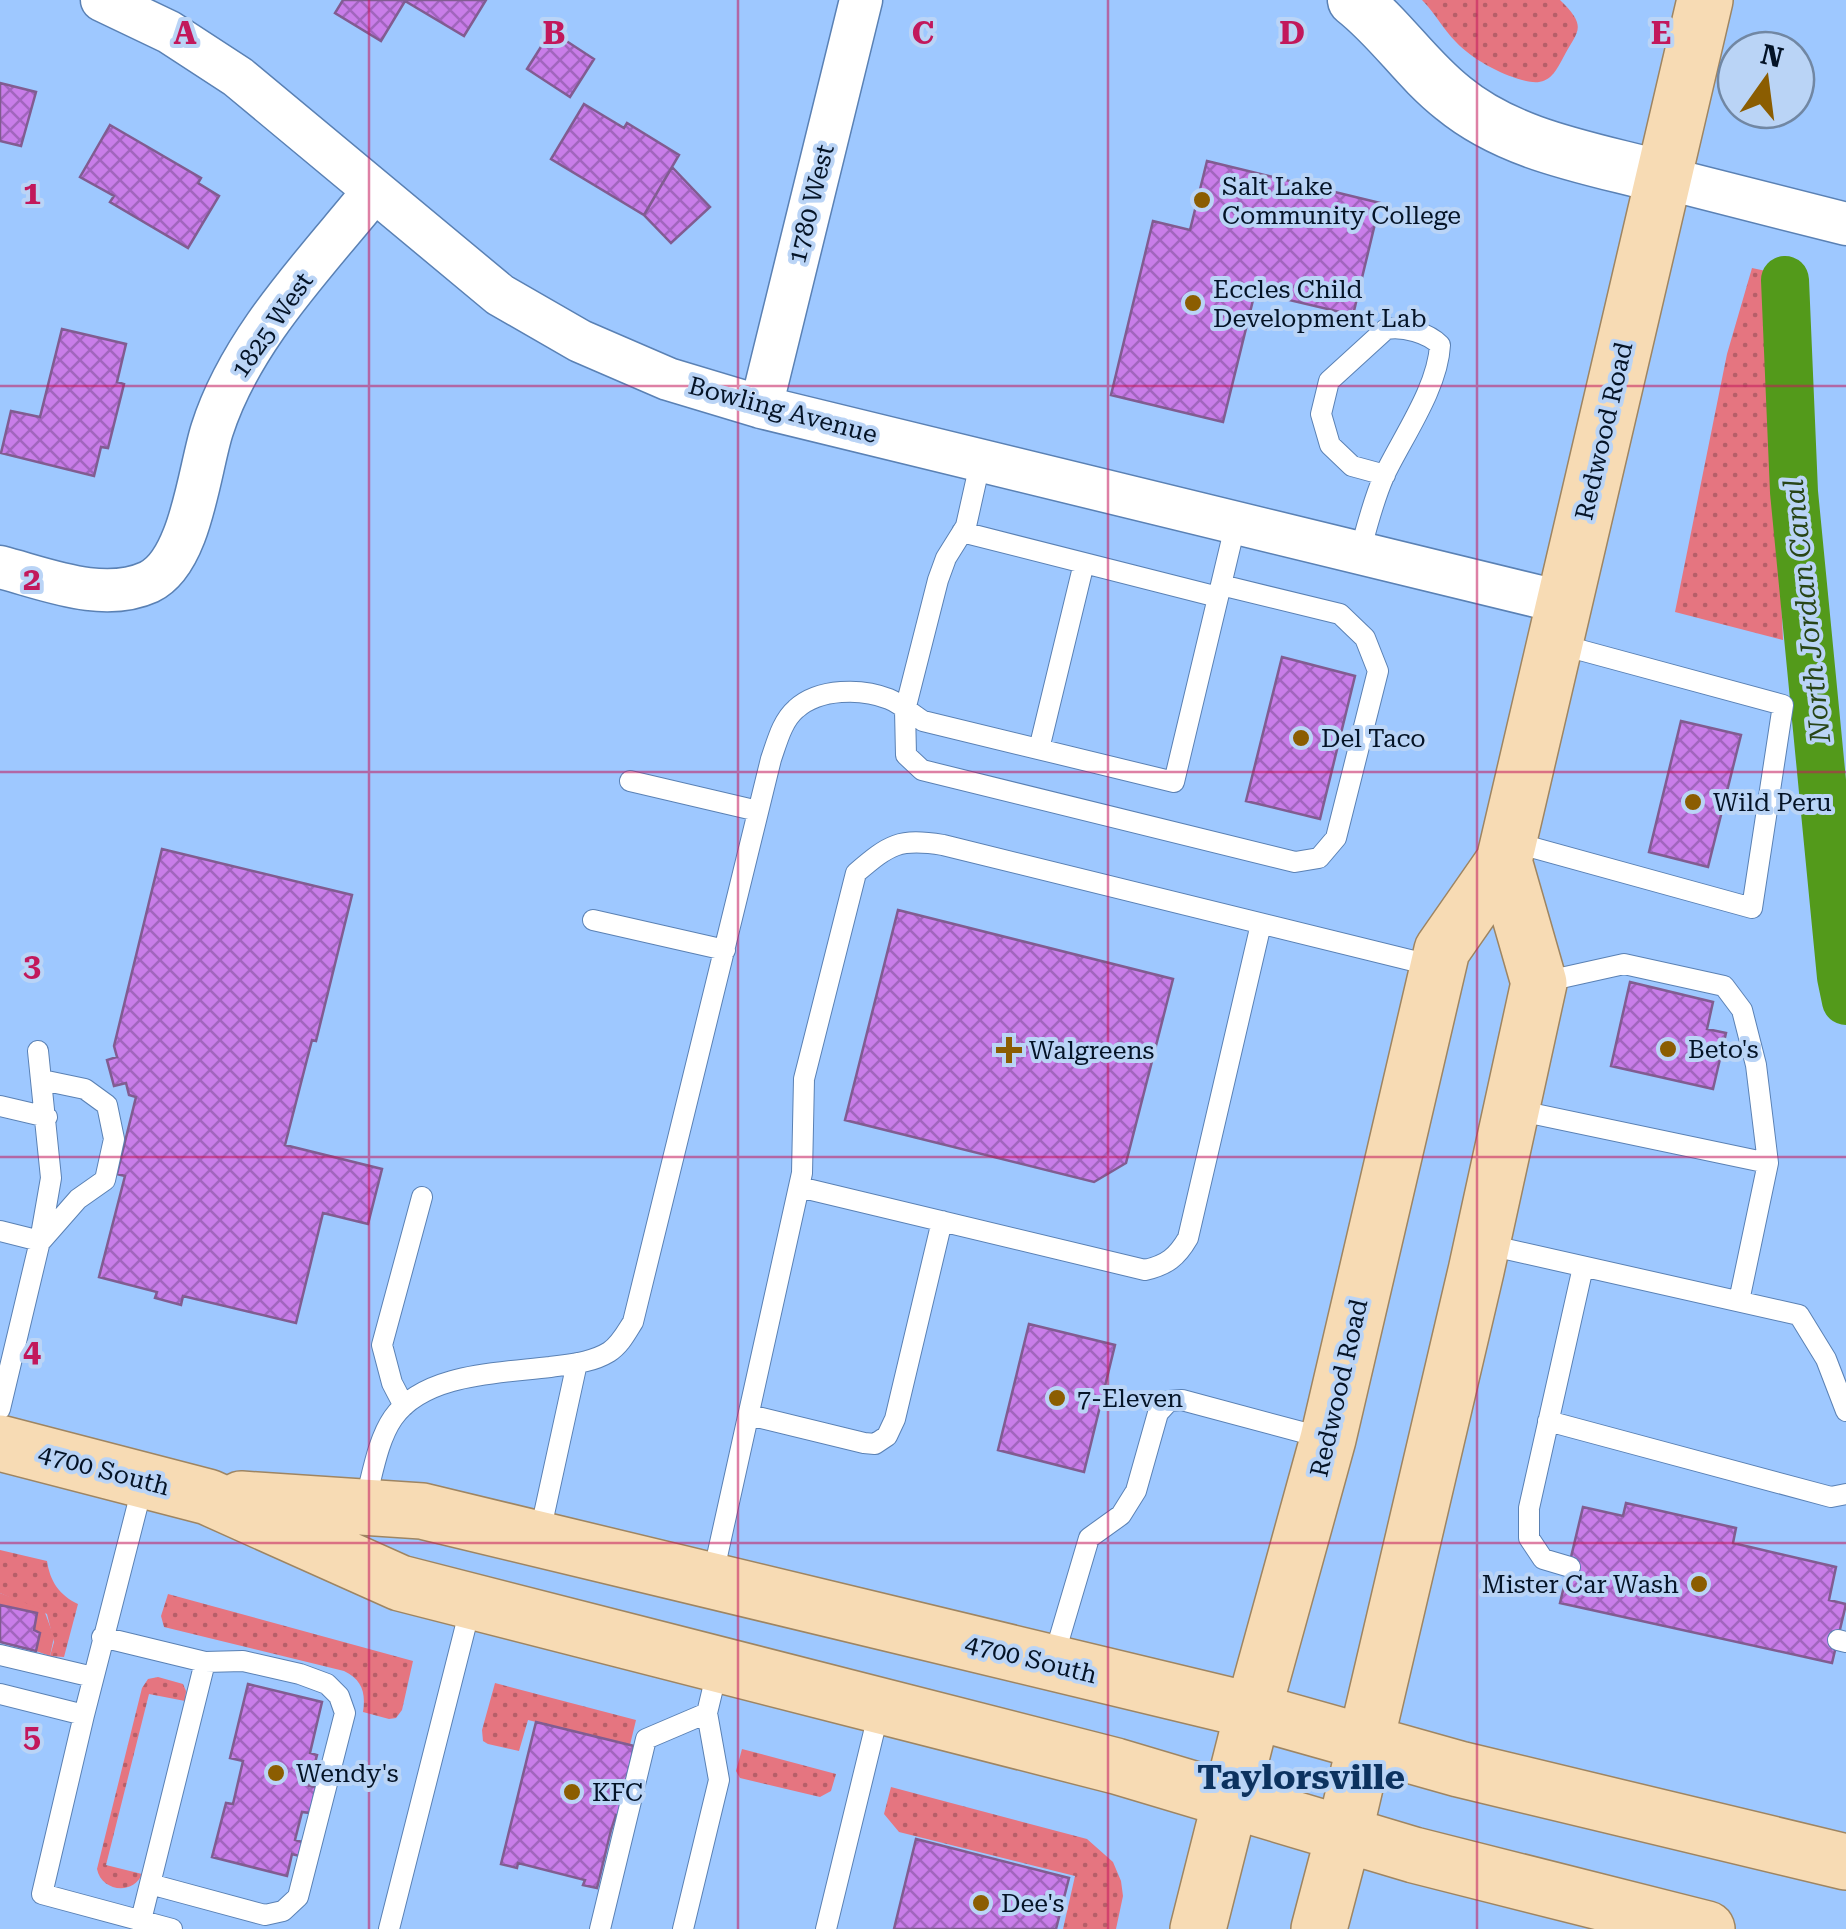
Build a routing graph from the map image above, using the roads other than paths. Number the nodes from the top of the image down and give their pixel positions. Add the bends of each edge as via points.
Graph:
1 (102, 0) edge
2 (861, 0) edge
3 (1354, 0) edge
4 (1705, 0) edge
5 (1661, 177) junction
6 (374, 191) junction
7 (1846, 224) edge
8 (761, 407) junction
9 (981, 459) junction
10 (1385, 475) junction
11 (1236, 522) junction
12 (962, 532) junction
13 (1360, 552) junction
14 (1084, 563) junction
15 (0, 568) edge
16 (1220, 591) junction
17 (1560, 624) junction
18 (906, 710) junction
19 (1039, 749) junction
20 (630, 781) dead end
21 (758, 811) junction
22 (1507, 851) junction
23 (593, 920) dead end
24 (1261, 924) junction
25 (725, 950) junction
26 (1438, 967) junction
27 (1539, 983) junction
28 (38, 1051) dead end
29 (42, 1080) junction
30 (0, 1106) edge
31 (1512, 1109) junction
32 (46, 1117) junction
33 (1768, 1164) junction
34 (799, 1187) junction
35 (422, 1197) dead end
36 (942, 1221) junction
37 (0, 1231) edge
38 (40, 1241) junction
39 (1482, 1244) junction
40 (1583, 1266) junction
41 (1739, 1302) junction
42 (577, 1363) junction
43 (404, 1406) junction
44 (0, 1409) edge
45 (1846, 1412) edge
46 (748, 1415) junction
47 (1548, 1421) junction
48 (1328, 1439) junction
49 (0, 1443) edge
50 (144, 1480) junction
51 (1846, 1494) edge
52 (208, 1497) junction
53 (363, 1507) junction
54 (538, 1539) junction
55 (1570, 1567) dead end
56 (712, 1581) junction
57 (472, 1603) junction
58 (102, 1636) junction
59 (0, 1655) edge
60 (205, 1662) junction
61 (1051, 1664) junction
62 (93, 1677) junction
63 (713, 1689) junction
64 (0, 1694) edge
65 (880, 1706) junction
66 (1253, 1711) junction
67 (84, 1715) junction
68 (1364, 1744) junction
69 (1230, 1803) junction
70 (1344, 1834) junction
71 (1846, 1862) edge
72 (150, 1884) junction
73 (141, 1920) junction
74 (172, 1929) edge
75 (390, 1929) edge
76 (600, 1929) edge
77 (683, 1929) edge
78 (826, 1929) edge
79 (1198, 1929) edge
80 (1318, 1929) edge
81 (1707, 1929) edge

1 - 6 street, Bowling Avenue via 238,76
2 - 8 street, 1780 West
3 - 5 street via 1452,98 1484,119 1518,137
4 - 5 main road, Redwood Road
5 - 7 street
5 - 17 main road, Redwood Road
6 - 8 street, Bowling Avenue via 500,295 580,341 668,379
6 - 15 street, 1825 West via 265,328 228,387 172,563 151,581 116,590
8 - 9 street, Bowling Avenue
9 - 11 street, Bowling Avenue
9 - 12 lane
10 - 10 lane via 1440,357 1431,336 1395,327 1329,381 1321,414 1330,445 1352,466
10 - 13 lane
11 - 13 street, Bowling Avenue
11 - 16 lane
12 - 14 lane
12 - 18 lane via 938,580
13 - 17 street, Bowling Avenue
14 - 16 lane
14 - 19 lane
16 - 18 lane via 1340,614 1365,638 1378,670 1336,838 1318,858 1295,862 922,770 906,755
16 - 19 lane via 1174,782
17 - 22 main road, Redwood Road
17 - 22 lane via 1784,704 1752,908
18 - 19 lane via 923,721
18 - 21 lane via 868,692 840,692 795,709 780,731
20 - 21 lane
21 - 25 lane
22 - 26 main road, Redwood Road via 1442,950
22 - 27 main road, Redwood Road
23 - 25 lane
24 - 26 lane
24 - 34 lane via 943,845 910,840 879,853 856,873 804,1079
24 - 36 lane via 1180,1254 1145,1270
25 - 42 lane via 633,1322 610,1351
26 - 48 main road, Redwood Road
27 - 31 main road, Redwood Road
27 - 33 lane via 1624,964 1724,986 1742,1010 1756,1066
28 - 29 lane
29 - 32 lane
29 - 38 lane via 84,1089 107,1106 114,1139 105,1180
30 - 32 lane
31 - 33 lane
31 - 39 main road, Redwood Road
32 - 38 lane via 51,1178
33 - 41 lane
34 - 36 lane
34 - 46 lane
35 - 43 lane via 382,1345
36 - 46 lane via 887,1436 864,1443
37 - 38 lane
38 - 44 lane
39 - 40 lane
39 - 68 main road, Redwood Road
40 - 41 lane
40 - 47 lane
41 - 45 lane via 1800,1315
42 - 43 lane via 455,1382
42 - 54 lane
43 - 53 lane via 385,1433
46 - 56 lane
47 - 51 lane via 1831,1498
47 - 55 lane via 1529,1538 1543,1559
48 - 61 lane via 1168,1401 1158,1413 1136,1491 1121,1515 1088,1538
48 - 66 main road, Redwood Road
49 - 50 main road, 4700 South
50 - 52 main road, 4700 South
50 - 58 lane
52 - 53 main road, 4700 South
52 - 57 main road, 4700 South via 400,1583
53 - 54 main road, 4700 South via 422,1511
54 - 56 main road, 4700 South
56 - 61 main road, 4700 South
57 - 63 main road, 4700 South
57 - 75 lane
58 - 60 lane
58 - 62 lane
59 - 62 lane
60 - 72 lane
60 - 72 lane via 243,1661 328,1684 339,1696 344,1726 298,1897 283,1911 264,1915
61 - 66 main road, 4700 South
62 - 67 lane
63 - 65 main road, 4700 South
63 - 76 lane via 646,1739
63 - 77 lane via 719,1780
64 - 67 lane
65 - 69 main road, 4700 South via 1116,1766
65 - 78 lane
66 - 68 main road, 4700 South
66 - 69 main road, Redwood Road
67 - 73 lane via 42,1894
68 - 70 main road, Redwood Road
68 - 71 main road, 4700 South
69 - 70 main road, 4700 South
69 - 79 main road, Redwood Road
70 - 80 main road, Redwood Road
70 - 81 main road, 4700 South
72 - 73 lane
73 - 74 lane

